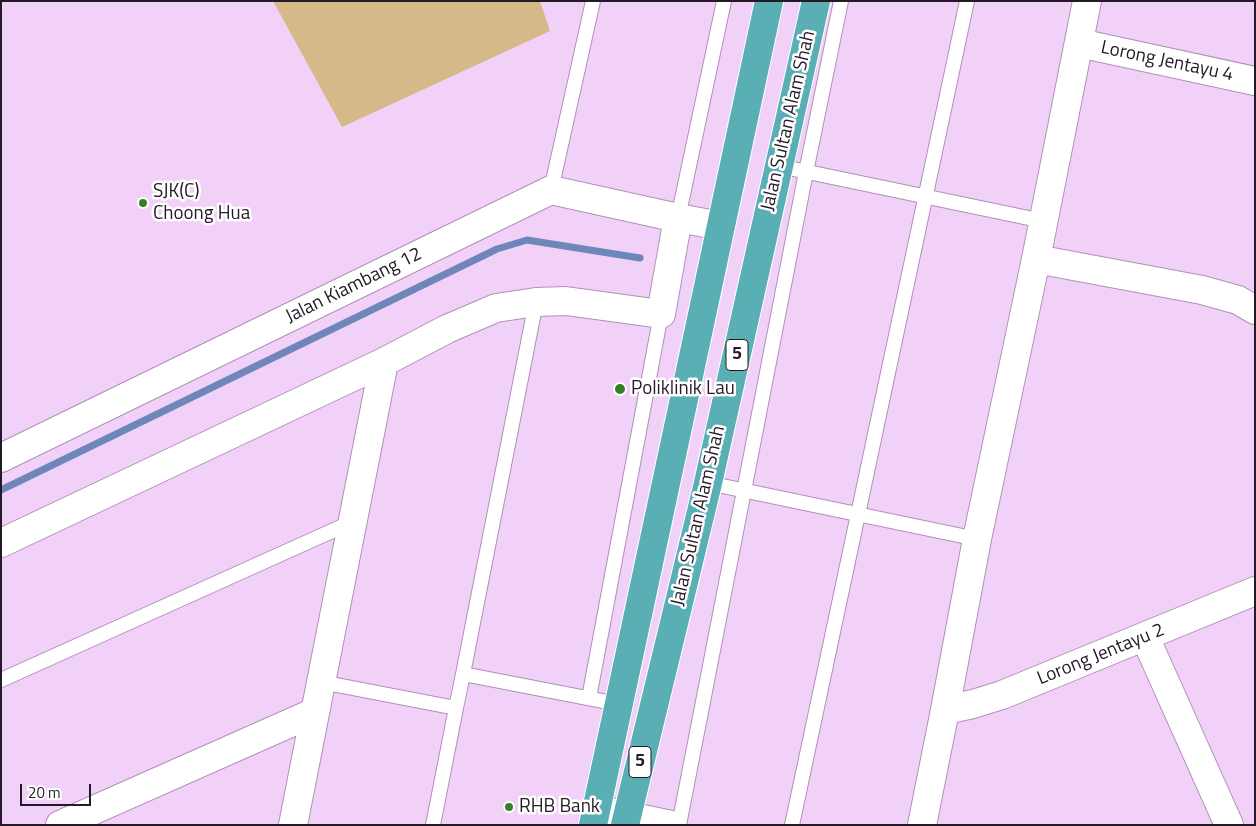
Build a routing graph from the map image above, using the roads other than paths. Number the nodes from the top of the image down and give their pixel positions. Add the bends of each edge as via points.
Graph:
1 (594, 1) edge
2 (724, 1) edge
3 (769, 1) edge
4 (816, 1) edge
5 (841, 1) edge
6 (967, 1) edge
7 (1087, 1) edge
8 (1079, 43) junction
9 (1255, 81) edge
10 (779, 166) junction
11 (806, 172) junction
12 (551, 190) junction
13 (925, 196) junction
14 (678, 218) junction
15 (1043, 221) junction
16 (721, 226) junction
17 (1036, 259) junction
18 (536, 302) junction
19 (1255, 310) edge
20 (660, 314) junction
21 (384, 362) junction
22 (1, 458) edge
23 (708, 483) junction
24 (744, 491) junction
25 (858, 514) junction
26 (352, 522) junction
27 (977, 539) junction
28 (1, 543) edge
29 (1255, 592) edge
30 (1145, 637) junction
31 (463, 674) junction
32 (1, 680) edge
33 (321, 682) junction
34 (590, 698) junction
35 (618, 704) junction
36 (456, 708) junction
37 (945, 710) junction
38 (315, 712) junction
39 (595, 817) edge
40 (625, 820) edge
41 (60, 825) edge
42 (293, 825) edge
43 (428, 825) edge
44 (433, 825) edge
45 (671, 825) edge
46 (679, 825) edge
47 (792, 825) edge
48 (922, 825) edge
49 (1229, 825) edge

1 - 12 lane
2 - 14 lane
3 - 16 highway, Jalan Sultan Alam Shah / 5
4 - 10 highway, Jalan Sultan Alam Shah / 5
5 - 11 lane
6 - 13 lane
7 - 8 street
8 - 9 street, Lorong Jentayu 4
8 - 15 street
10 - 11 lane
10 - 23 highway, Jalan Sultan Alam Shah / 5
11 - 13 lane
11 - 24 lane
12 - 14 street
12 - 22 street, Jalan Kiambang 12
13 - 15 lane
13 - 25 lane
14 - 16 street
14 - 20 street
15 - 17 street
16 - 35 highway, Jalan Sultan Alam Shah / 5
17 - 19 street via 1202,290 1238,300
17 - 27 street
18 - 20 street via 566,301
18 - 21 street via 496,308
18 - 31 lane
20 - 34 lane
21 - 26 street
21 - 28 street
23 - 24 lane
23 - 40 highway, Jalan Sultan Alam Shah / 5
24 - 25 lane
24 - 46 lane
25 - 27 lane
25 - 47 lane
26 - 32 lane
26 - 33 street
27 - 37 street
29 - 30 street, Lorong Jentayu 2
30 - 37 street, Lorong Jentayu 2 via 1002,695
30 - 49 street
31 - 34 lane
31 - 36 lane
33 - 36 lane
33 - 38 street
34 - 35 lane
35 - 39 highway, Jalan Sultan Alam Shah / 5
36 - 44 lane
37 - 48 street
38 - 41 street
38 - 42 street
39 - 40 street
40 - 45 street
43 - 44 lane

